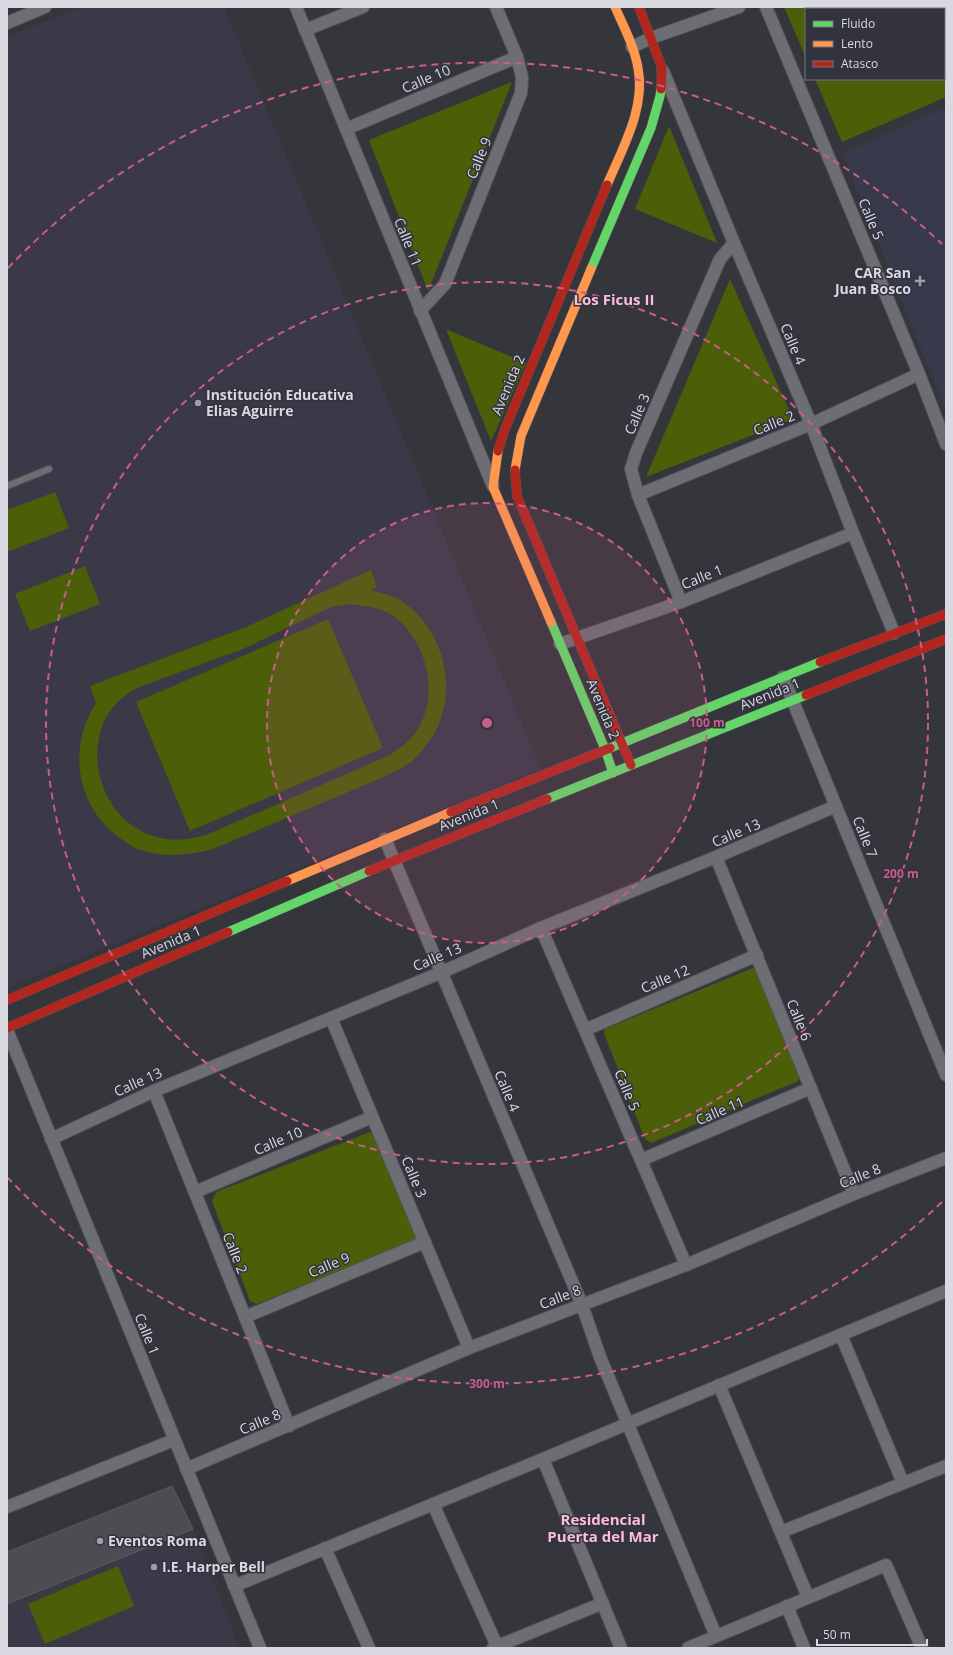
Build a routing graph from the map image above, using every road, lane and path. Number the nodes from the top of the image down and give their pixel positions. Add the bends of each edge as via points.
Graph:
1 (296, 7) edge
2 (363, 7) edge
3 (496, 7) edge
4 (615, 7) edge
5 (639, 7) edge
6 (739, 7) edge
7 (766, 7) edge
8 (38, 8) edge
9 (7, 23) edge
10 (305, 30) junction
11 (651, 38) junction
12 (632, 47) junction
13 (517, 57) junction
14 (662, 68) junction
15 (346, 129) junction
16 (734, 243) junction
17 (420, 311) junction
18 (919, 374) junction
19 (811, 424) junction
20 (946, 444) edge
21 (50, 469) dead end
22 (7, 486) edge
23 (493, 487) junction
24 (638, 495) junction
25 (853, 533) junction
26 (681, 602) junction
27 (946, 614) edge
28 (894, 632) junction
29 (577, 638) junction
30 (946, 639) edge
31 (560, 644) junction
32 (783, 677) junction
33 (791, 700) junction
34 (622, 742) junction
35 (605, 749) junction
36 (631, 765) junction
37 (613, 773) junction
38 (836, 806) junction
39 (385, 839) junction
40 (716, 857) junction
41 (394, 860) junction
42 (541, 928) junction
43 (757, 955) junction
44 (440, 973) junction
45 (7, 1000) edge
46 (331, 1018) junction
47 (7, 1029) edge
48 (585, 1030) junction
49 (946, 1075) edge
50 (811, 1088) junction
51 (154, 1090) junction
52 (372, 1117) junction
53 (51, 1139) junction
54 (946, 1158) edge
55 (641, 1160) junction
56 (195, 1192) junction
57 (854, 1194) junction
58 (425, 1242) junction
59 (686, 1265) junction
60 (946, 1293) edge
61 (582, 1305) junction
62 (244, 1317) junction
63 (841, 1335) junction
64 (469, 1348) junction
65 (719, 1385) junction
66 (628, 1423) junction
67 (289, 1426) junction
68 (174, 1440) junction
69 (543, 1459) junction
70 (946, 1466) edge
71 (186, 1469) junction
72 (903, 1483) junction
73 (433, 1504) junction
74 (7, 1507) edge
75 (781, 1532) junction
76 (325, 1548) junction
77 (234, 1586) junction
78 (808, 1597) junction
79 (604, 1603) junction
80 (787, 1606) junction
81 (716, 1636) junction
82 (495, 1647) edge
83 (260, 1648) edge
84 (369, 1648) edge
85 (622, 1648) edge
86 (688, 1648) edge
87 (804, 1648) edge
88 (922, 1648) edge

1 - 10 street, Calle 11
2 - 10 street
3 - 13 street, Calle 9
4 - 12 street, Avenida 2
5 - 11 street, Avenida 2
6 - 11 street
7 - 18 street, Calle 5
8 - 9 street
10 - 15 street, Calle 11
11 - 12 street
11 - 14 street, Avenida 2
12 - 23 street, Avenida 2 via 639,69 640,91 634,123 505,429 497,456
13 - 15 street, Calle 10
13 - 17 street, Calle 9 via 522,77 521,93 445,284
14 - 16 street, Calle 4
14 - 29 street, Avenida 2 via 660,96 651,128 521,436 515,466 517,496
15 - 17 street, Calle 11
16 - 19 street, Calle 4
16 - 24 street, Calle 3 via 720,259 636,453 631,468
17 - 23 street, Calle 11
18 - 19 street, Calle 2
18 - 20 street, Calle 5
19 - 24 street, Calle 2
19 - 25 street, Calle 4
21 - 22 lane
23 - 31 street, Avenida 2
24 - 26 street, Calle 3
25 - 26 street, Calle 1
25 - 28 street, Calle 4
26 - 29 street, Calle 1
27 - 28 street, Avenida 1
28 - 32 street, Avenida 1
29 - 31 street, Calle 1
29 - 34 street, Avenida 2
30 - 33 street, Avenida 1
31 - 35 street, Avenida 2
32 - 33 street, Calle 7
32 - 34 street, Avenida 1
33 - 36 street, Avenida 1
33 - 38 street, Calle 7
34 - 35 street, Avenida 1
34 - 36 street, Avenida 2
35 - 37 street, Avenida 2
35 - 39 street, Avenida 1
36 - 37 street, Avenida 1
37 - 41 street, Avenida 1
38 - 40 street, Calle 13
38 - 49 street, Calle 7
39 - 41 street, Calle 4
39 - 45 street, Avenida 1
40 - 42 street, Calle 13
40 - 43 street, Calle 6
41 - 44 street, Calle 4
41 - 47 street, Avenida 1
42 - 44 street, Calle 13
42 - 48 street, Calle 5
43 - 48 street, Calle 12
43 - 50 street, Calle 6
44 - 46 street, Calle 13
44 - 61 street, Calle 4
46 - 51 street, Calle 13
46 - 52 street, Calle 3
47 - 53 street, Calle 1
48 - 55 street, Calle 5
50 - 55 street, Calle 11
50 - 57 street, Calle 6
51 - 53 street, Calle 13
51 - 56 street, Calle 2
52 - 56 street, Calle 10
52 - 58 street, Calle 3
53 - 68 street, Calle 1
54 - 57 street, Calle 8
55 - 59 street, Calle 5
56 - 62 street, Calle 2
57 - 59 street, Calle 8
58 - 62 street, Calle 9
58 - 64 street, Calle 3
59 - 61 street, Calle 8
60 - 63 street
61 - 64 street, Calle 8
61 - 66 street, Calle 4 via 600,1357
62 - 67 street, Calle 2
63 - 65 street
63 - 72 street
64 - 67 street, Calle 8
65 - 66 street
65 - 75 street
66 - 69 street
66 - 81 street, Calle 4
67 - 71 street, Calle 8
68 - 71 street, Calle 1
68 - 74 street
69 - 73 street
69 - 79 street
70 - 72 street
71 - 77 street, Calle 1
72 - 75 street
73 - 76 street
73 - 82 street
75 - 78 street
76 - 77 street
76 - 84 street
77 - 83 street, Calle 1
78 - 80 street
78 - 88 street via 886,1565
79 - 82 street
79 - 85 street
80 - 81 street
80 - 87 street
81 - 86 street

